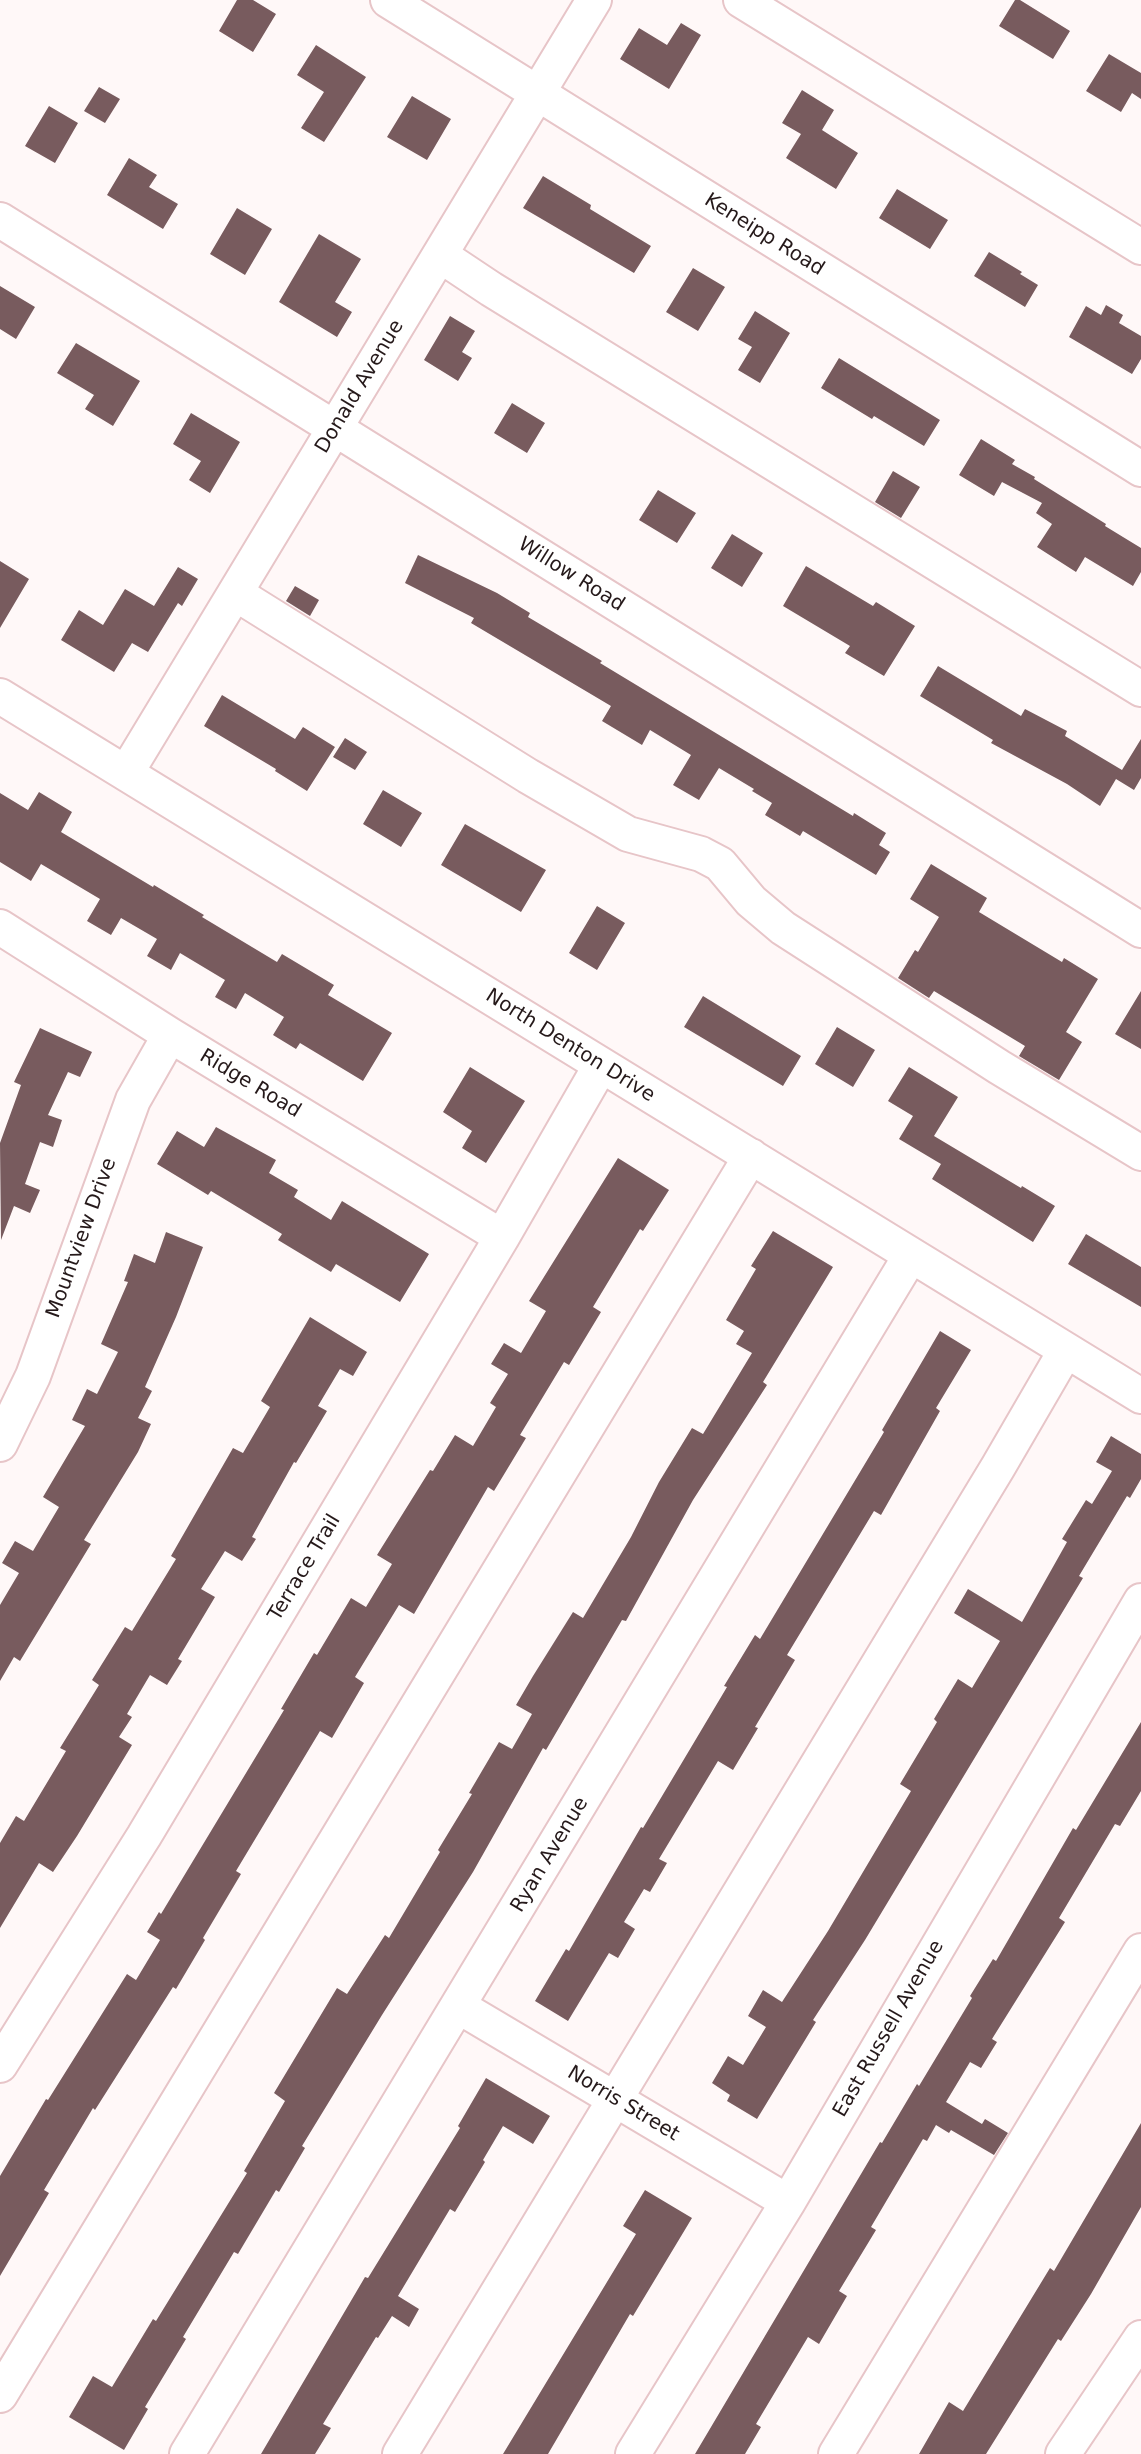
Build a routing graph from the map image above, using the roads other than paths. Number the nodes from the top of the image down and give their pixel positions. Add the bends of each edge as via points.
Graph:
1 (388, 0) edge
2 (594, 0) edge
3 (741, 0) edge
4 (537, 95) junction
5 (0, 220) edge
6 (1141, 247) edge
7 (440, 255) junction
8 (335, 428) junction
9 (1141, 469) edge
10 (235, 593) junction
11 (1141, 689) edge
12 (0, 696) edge
13 (126, 773) junction
14 (0, 927) edge
15 (1141, 930) edge
16 (170, 1035) junction
17 (601, 1065) junction
18 (1141, 1153) edge
19 (751, 1156) junction
20 (502, 1237) junction
21 (911, 1255) junction
22 (1066, 1350) junction
23 (1141, 1396) edge
24 (0, 1444) edge
25 (1141, 1601) edge
26 (1141, 1951) edge
27 (458, 2006) junction
28 (0, 2065) edge
29 (615, 2098) junction
30 (788, 2202) junction
31 (1141, 2339) edge
32 (0, 2395) edge
33 (187, 2454) edge
34 (400, 2454) edge
35 (633, 2454) edge
36 (836, 2454) edge
37 (1063, 2454) edge

1 - 4 street, Keneipp Road
2 - 4 street, Donald Avenue
3 - 6 street
4 - 7 street, Donald Avenue
4 - 9 street, Keneipp Road
5 - 8 street, Willow Road
7 - 8 street, Donald Avenue
7 - 11 street
8 - 10 street, Donald Avenue
8 - 15 street, Willow Road
10 - 13 street, Donald Avenue
10 - 18 street via 628,834 720,864 783,928
12 - 13 street, North Denton Drive
13 - 17 street, North Denton Drive
14 - 16 street, Ridge Road
16 - 20 street, Ridge Road
16 - 24 street, Mountview Drive via 133,1100 33,1376
17 - 19 street, North Denton Drive
17 - 20 street, Terrace Trail
19 - 21 street, North Denton Drive
19 - 32 street
20 - 28 street, Terrace Trail via 144,1836
21 - 22 street, North Denton Drive
21 - 27 street, Ryan Avenue
22 - 23 street, North Denton Drive
22 - 29 street
25 - 30 street, East Russell Avenue
26 - 36 street
27 - 29 street, Norris Street
27 - 33 street, Ryan Avenue
29 - 30 street, Norris Street
29 - 34 street
30 - 35 street, East Russell Avenue
31 - 37 street

